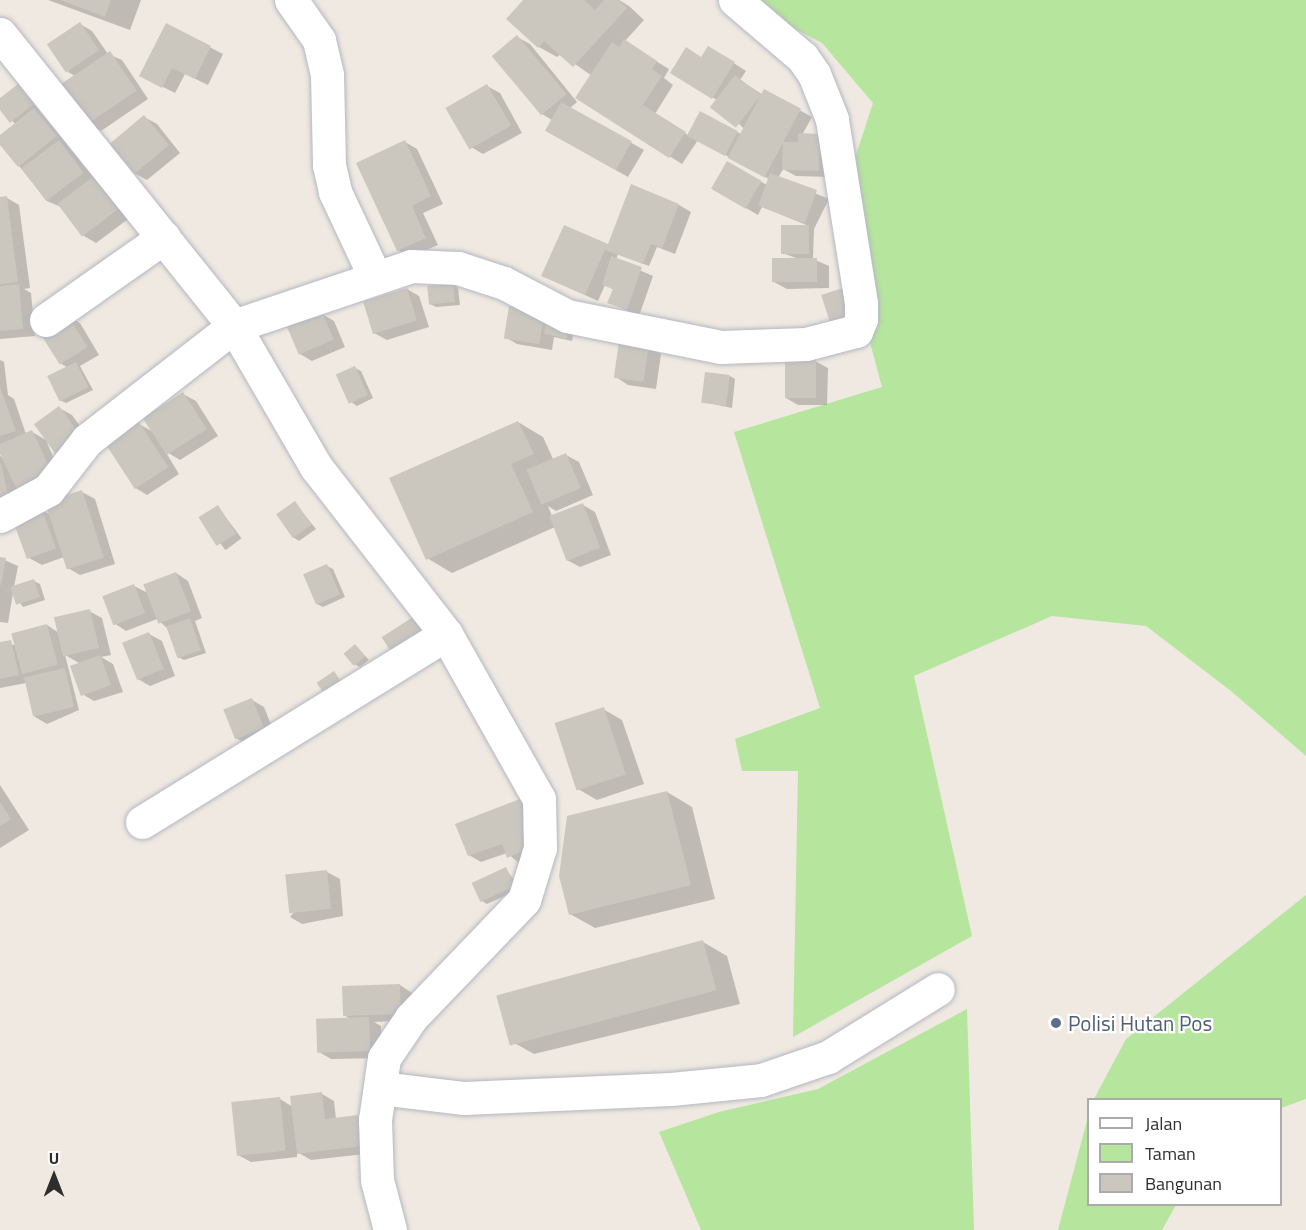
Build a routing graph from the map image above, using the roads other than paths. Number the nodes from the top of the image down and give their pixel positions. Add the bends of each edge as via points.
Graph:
1 (291, 0) edge
2 (735, 0) edge
3 (0, 34) edge
4 (164, 237) junction
5 (375, 277) junction
6 (46, 320) dead end
7 (234, 326) junction
8 (0, 516) edge
9 (447, 634) junction
10 (142, 822) dead end
11 (938, 989) dead end
12 (380, 1088) junction
13 (390, 1230) edge

1 - 5 street via 319,40 327,75 329,165 334,192
2 - 5 street via 802,57 814,74 832,119 861,303 856,331 806,344 721,347 567,316 504,283 458,268 411,266
3 - 4 street
4 - 6 street
4 - 7 street
5 - 7 street
7 - 8 street via 87,440 48,490
7 - 9 street via 316,467
9 - 10 street
9 - 12 street via 539,799 540,848 524,900 411,1018 384,1058
11 - 12 street via 828,1057 761,1080 671,1089 464,1098
12 - 13 street via 375,1120 377,1180

